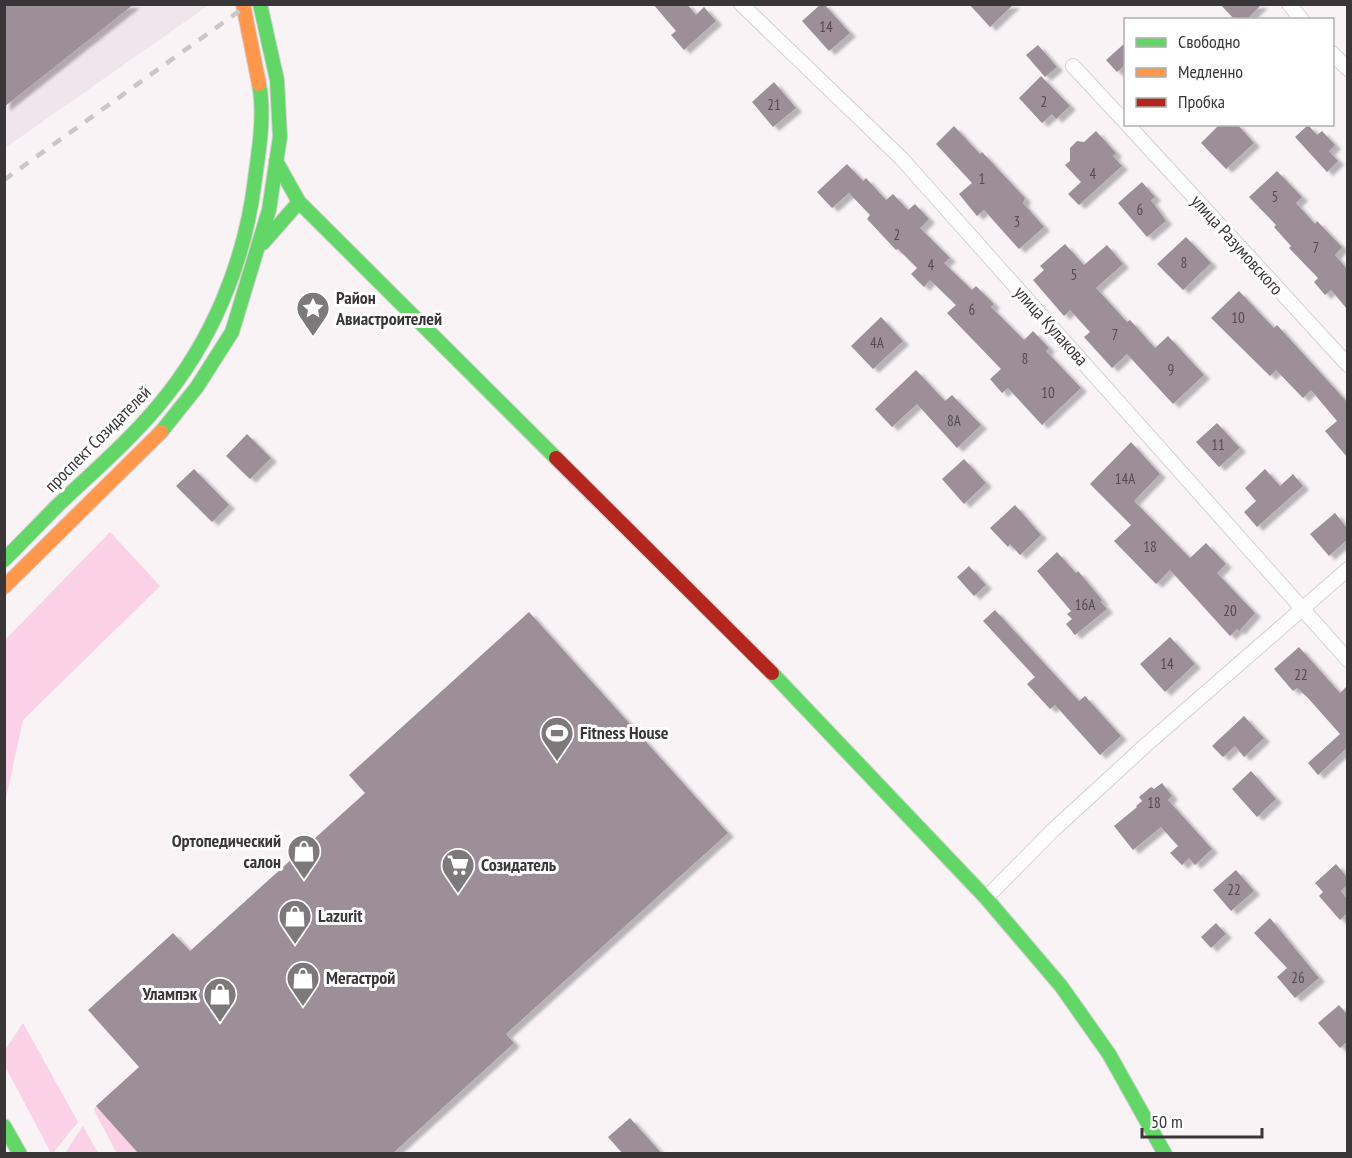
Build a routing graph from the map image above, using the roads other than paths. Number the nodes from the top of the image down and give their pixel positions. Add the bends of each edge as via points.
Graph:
1 (243, 4) edge
2 (260, 4) edge
3 (741, 4) edge
4 (1289, 4) edge
5 (1300, 18) edge
6 (1334, 55) edge
7 (1073, 66) dead end
8 (1347, 69) edge
9 (1124, 122) edge
10 (1128, 126) edge
11 (276, 160) junction
12 (299, 202) junction
13 (258, 248) junction
14 (1347, 365) edge
15 (4, 560) edge
16 (1347, 569) edge
17 (4, 586) edge
18 (1301, 609) junction
19 (1347, 660) edge
20 (986, 897) junction
21 (4, 1126) edge
22 (20, 1154) edge
23 (1166, 1154) edge

1 - 15 street, проспект Созидателей via 261,93 260,136 246,235 219,312 208,335 159,405
2 - 11 street via 278,80 280,137
3 - 18 street, улица Кулакова via 902,159
4 - 5 street
6 - 8 street
7 - 9 street, улица Разумовского
10 - 14 street, улица Разумовского
11 - 12 street
11 - 13 street via 269,210
12 - 13 street
12 - 20 street via 802,704
13 - 17 street via 232,332 197,387 139,455
16 - 18 street
18 - 19 street, улица Кулакова
18 - 20 street via 1129,760
20 - 23 street via 1061,986 1109,1054
21 - 22 street

